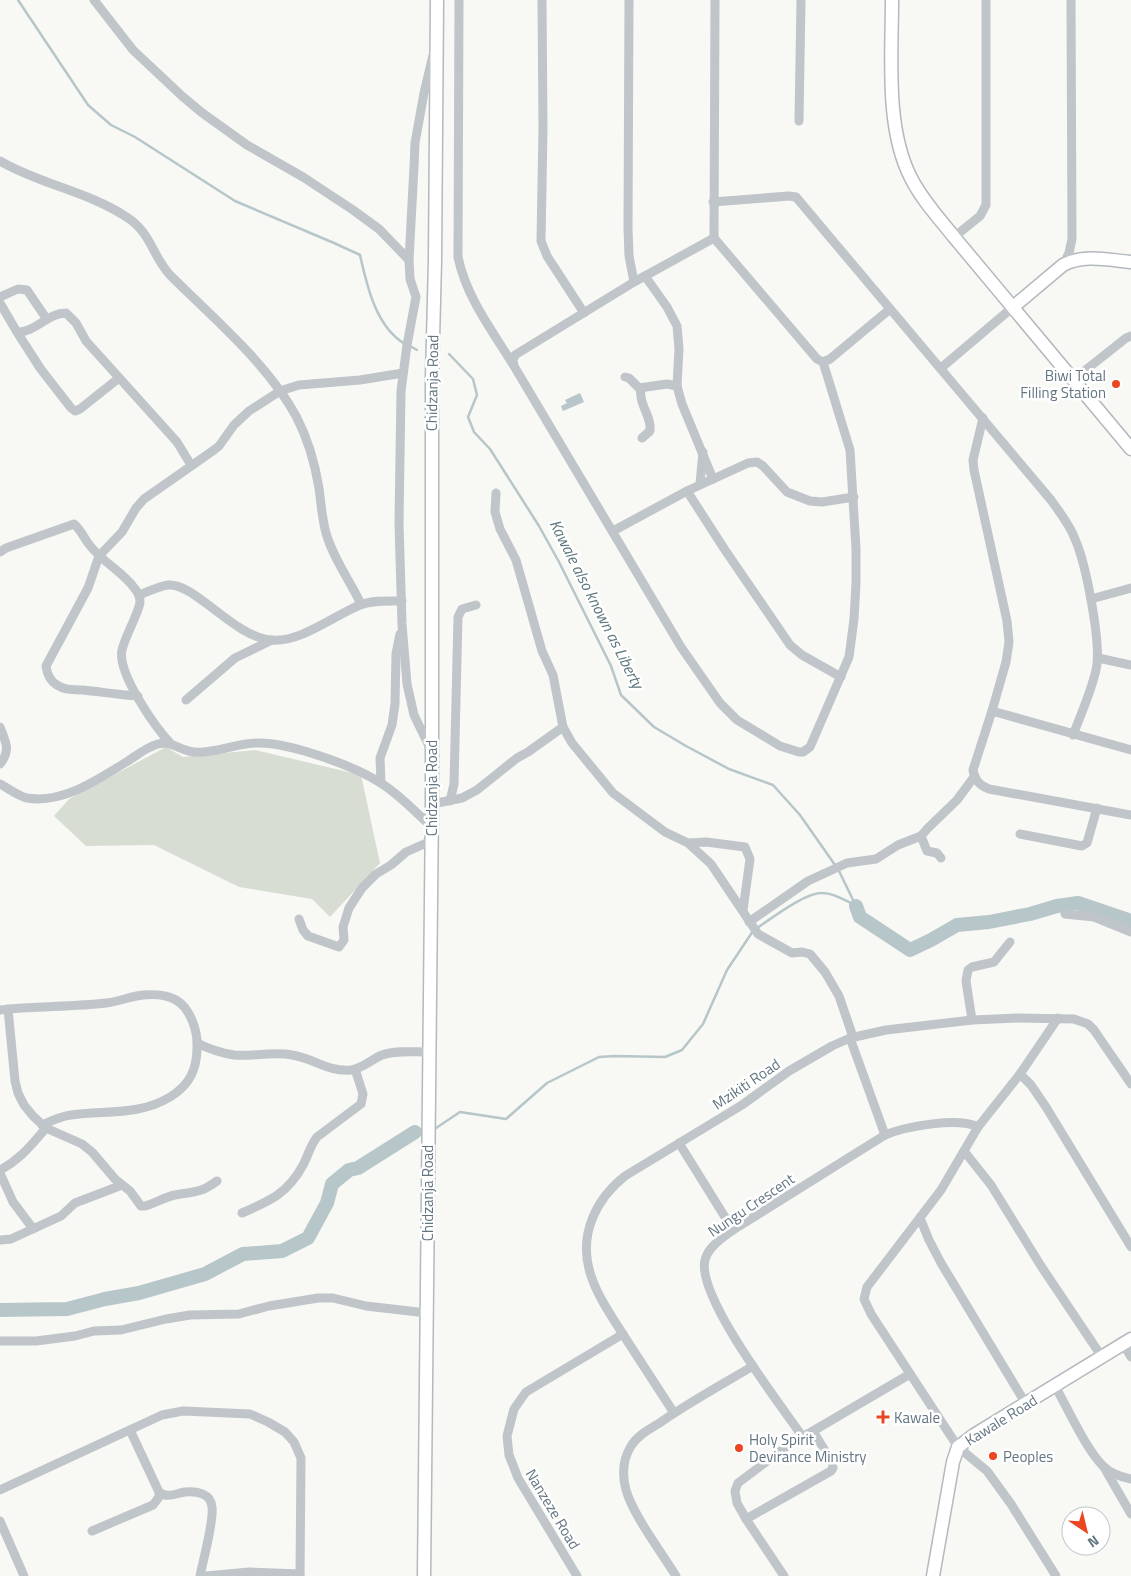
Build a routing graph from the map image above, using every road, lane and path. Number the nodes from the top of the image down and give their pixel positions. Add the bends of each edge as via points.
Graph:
1 (94, 0) edge
2 (437, 0) edge
3 (459, 0) edge
4 (542, 0) edge
5 (629, 0) edge
6 (715, 0) edge
7 (801, 0) edge
8 (892, 0) edge
9 (986, 0) edge
10 (1070, 0) edge
11 (437, 40) junction
12 (799, 121) dead end
13 (0, 161) edge
14 (713, 202) junction
15 (954, 237) junction
16 (714, 238) junction
17 (409, 260) junction
18 (1131, 262) edge
19 (1063, 265) junction
20 (645, 276) junction
21 (634, 282) junction
22 (0, 297) edge
23 (0, 303) edge
24 (1013, 306) junction
25 (890, 308) junction
26 (584, 314) junction
27 (46, 318) junction
28 (17, 332) junction
29 (1131, 336) edge
30 (823, 362) junction
31 (514, 366) junction
32 (941, 368) junction
33 (403, 373) junction
34 (625, 376) dead end
35 (119, 378) junction
36 (1073, 380) junction
37 (677, 386) junction
38 (641, 388) junction
39 (280, 391) junction
40 (983, 418) junction
41 (642, 438) dead end
42 (1131, 449) edge
43 (703, 452) junction
44 (191, 465) junction
45 (713, 479) junction
46 (700, 484) junction
47 (687, 491) junction
48 (496, 493) dead end
49 (854, 497) junction
50 (613, 531) junction
51 (0, 552) edge
52 (99, 556) junction
53 (1131, 588) edge
54 (139, 595) junction
55 (1091, 599) junction
56 (402, 601) junction
57 (361, 604) junction
58 (476, 605) dead end
59 (402, 624) junction
60 (272, 640) junction
61 (1098, 658) junction
62 (1131, 665) edge
63 (841, 677) junction
64 (138, 696) junction
65 (186, 700) dead end
66 (992, 711) junction
67 (0, 727) edge
68 (563, 727) junction
69 (1073, 735) junction
70 (171, 744) junction
71 (432, 750) junction
72 (1131, 750) edge
73 (0, 764) edge
74 (974, 777) junction
75 (381, 783) junction
76 (0, 784) edge
77 (450, 801) junction
78 (432, 804) junction
79 (1096, 808) junction
80 (1131, 815) edge
81 (431, 826) junction
82 (1020, 834) dead end
83 (921, 836) junction
84 (431, 841) junction
85 (688, 843) junction
86 (941, 858) dead end
87 (743, 911) junction
88 (1065, 914) dead end
89 (299, 919) dead end
90 (751, 924) junction
91 (1131, 932) edge
92 (1010, 942) dead end
93 (4, 1009) edge
94 (1058, 1018) junction
95 (972, 1020) junction
96 (852, 1037) junction
97 (197, 1043) junction
98 (428, 1052) junction
99 (354, 1070) junction
100 (1020, 1074) junction
101 (1131, 1084) edge
102 (44, 1127) junction
103 (978, 1127) junction
104 (885, 1135) junction
105 (679, 1143) junction
106 (964, 1150) junction
107 (0, 1171) edge
108 (217, 1181) dead end
109 (122, 1185) junction
110 (242, 1213) dead end
111 (920, 1218) junction
112 (35, 1228) junction
113 (733, 1230) junction
114 (0, 1240) edge
115 (1131, 1247) edge
116 (427, 1313) junction
117 (623, 1334) junction
118 (0, 1341) edge
119 (1127, 1342) edge
120 (1102, 1357) junction
121 (1131, 1357) edge
122 (753, 1366) junction
123 (910, 1374) junction
124 (1056, 1386) junction
125 (1026, 1404) junction
126 (674, 1413) junction
127 (130, 1430) junction
128 (813, 1431) junction
129 (802, 1436) junction
130 (958, 1447) junction
131 (1104, 1467) junction
132 (1131, 1479) edge
133 (0, 1490) edge
134 (159, 1492) junction
135 (1131, 1514) edge
136 (746, 1519) junction
137 (0, 1521) edge
138 (92, 1532) dead end
139 (300, 1575) edge
140 (24, 1576) edge
141 (200, 1576) edge
142 (206, 1576) edge
143 (424, 1576) edge
144 (577, 1576) edge
145 (676, 1576) edge
146 (784, 1576) edge
147 (933, 1576) edge
148 (1056, 1576) edge

1 - 17 street via 127,43 195,107 246,145 353,210
2 - 11 street, Chidzanja Road
3 - 31 street via 458,257 471,294
4 - 26 street via 541,241
5 - 21 street via 628,228
6 - 14 street
7 - 12 street
8 - 15 street via 894,124 900,150 918,190
9 - 15 street via 986,198 980,216
10 - 19 street via 1072,239
11 - 17 street via 415,143
11 - 71 street, Chidzanja Road via 432,386
13 - 39 street via 27,176 99,201 135,223 168,272 237,341
14 - 16 street
14 - 25 street via 796,197
15 - 24 street
16 - 20 street
16 - 30 street via 817,360
17 - 33 street via 410,279 416,297
18 - 19 street via 1084,258
19 - 24 street
20 - 21 street
20 - 37 street via 677,326
21 - 26 street
22 - 27 street via 18,288 27,290
23 - 28 street
24 - 32 street
24 - 36 street
25 - 30 street
25 - 32 street
26 - 31 street via 515,355
27 - 28 street via 24,332
27 - 35 street via 66,313 76,323 86,342
28 - 35 street via 40,368 75,411
29 - 36 street
30 - 49 street via 850,450
31 - 50 street
32 - 40 street
33 - 39 street via 299,384
33 - 56 street via 399,524
34 - 38 street
35 - 44 street via 177,442
36 - 42 street
37 - 38 street via 667,384
37 - 43 street
38 - 41 street via 642,403 651,424 650,432
39 - 44 street via 249,411 219,446
39 - 57 street via 296,417 313,462 328,540
40 - 55 street via 1052,500 1069,526 1080,552
40 - 66 street via 973,460 974,470 1009,642
43 - 45 street
43 - 46 street
44 - 52 street via 144,499 122,532
45 - 46 street
45 - 49 street via 739,466 756,462 787,492 810,502
46 - 47 street
47 - 50 street
47 - 63 street via 790,645 802,656
48 - 68 street via 494,512 516,560 542,651 552,668
49 - 63 street via 854,620 849,657
50 - 63 street via 681,647 715,697 731,716 762,736 799,752 808,750
51 - 52 street via 74,524
52 - 54 street via 128,580
52 - 64 street via 88,588 46,666 47,676 68,690
53 - 55 street
54 - 60 street via 168,585 179,586 190,590 248,634
54 - 64 street via 138,612 121,659
55 - 61 street
56 - 57 street
56 - 59 street
57 - 60 street via 315,629
58 - 77 street via 462,609 458,618 454,784
59 - 71 street via 410,700 420,729
59 - 75 street via 396,654 392,725 380,758
60 - 65 street via 235,658
61 - 62 street
61 - 69 street
64 - 70 street via 152,721
66 - 69 street
66 - 74 street via 973,770
67 - 73 street via 7,747 6,756
68 - 77 street via 477,790
68 - 85 street via 581,756 613,793 665,832
69 - 72 street
70 - 75 street via 193,752 255,742 273,743 348,767
70 - 76 street via 155,745 71,793 28,798
71 - 78 street, Chidzanja Road
74 - 79 street via 989,788
74 - 83 street via 957,800
75 - 81 street
77 - 78 street
78 - 81 street, Chidzanja Road
79 - 80 street
79 - 82 street via 1086,843 1082,846
81 - 84 street, Chidzanja Road
83 - 86 street via 927,851 937,853
83 - 90 street via 876,859 847,863 803,884
84 - 89 street via 406,852 362,888 349,908 343,927 344,940 339,947 308,936
84 - 98 street, Chidzanja Road
85 - 87 street via 711,864
85 - 87 street via 746,847 750,859
87 - 90 street
88 - 91 street via 1094,917
90 - 96 street via 758,934 792,952 810,954 839,996
92 - 95 street via 994,962 968,970 966,981
93 - 97 street via 107,1003 143,995 166,996 184,1006
93 - 102 street via 18,1093
94 - 95 street, Mzikiti Road
94 - 100 street
94 - 101 street, Mzikiti Road via 1074,1018 1088,1024
95 - 96 street, Mzikiti Road
96 - 104 street
96 - 105 street, Mzikiti Road via 789,1071
97 - 99 street via 235,1055 288,1054 308,1058 338,1071
97 - 102 street via 197,1061 192,1077 185,1086 160,1103 136,1111 70,1115
98 - 99 street via 396,1052
98 - 116 street, Chidzanja Road
99 - 110 street via 363,1094 361,1104 317,1137 289,1187 269,1202
100 - 103 street
100 - 115 street via 1046,1107
102 - 107 street via 28,1149
102 - 109 street via 87,1148
103 - 104 street, Nungu Crescent via 953,1122 903,1129
103 - 106 street
104 - 113 street, Nungu Crescent
105 - 113 street
105 - 117 street, Mzikiti Road via 615,1184 596,1209 588,1229 586,1258 592,1280
106 - 111 street
106 - 120 street via 991,1185
107 - 112 street via 14,1202
108 - 109 street via 193,1193 174,1195 145,1206 141,1206
109 - 112 street via 75,1203 61,1216
111 - 123 street via 867,1287 864,1299
111 - 125 street via 941,1264
112 - 114 street via 11,1239
113 - 122 street, Nungu Crescent via 706,1254 704,1272 721,1314
116 - 118 street via 318,1298 239,1314 190,1315 121,1330 36,1341
116 - 143 street, Chidzanja Road
117 - 126 street, Mzikiti Road
117 - 144 street, Nanzeze Road via 526,1392 514,1410 507,1436 518,1478
119 - 120 street, Kawale Road
119 - 121 street
120 - 124 street, Kawale Road
122 - 126 street
122 - 129 street, Nungu Crescent
123 - 128 street
123 - 130 street
124 - 125 street, Kawale Road
124 - 131 street via 1090,1449
125 - 130 street, Kawale Road
126 - 145 street via 636,1439 628,1451 624,1475 631,1503
127 - 133 street
127 - 134 street
127 - 139 street via 162,1415 183,1411 250,1414 285,1432 301,1458
128 - 129 street
128 - 136 street via 832,1462 831,1471
129 - 136 street via 738,1483 737,1503
130 - 147 street, Kawale Road
130 - 148 street via 987,1471
131 - 132 street
131 - 135 street
134 - 138 street via 153,1505
134 - 141 street via 167,1496 199,1492 210,1502 210,1526
136 - 146 street
137 - 140 street
139 - 142 street via 249,1572

